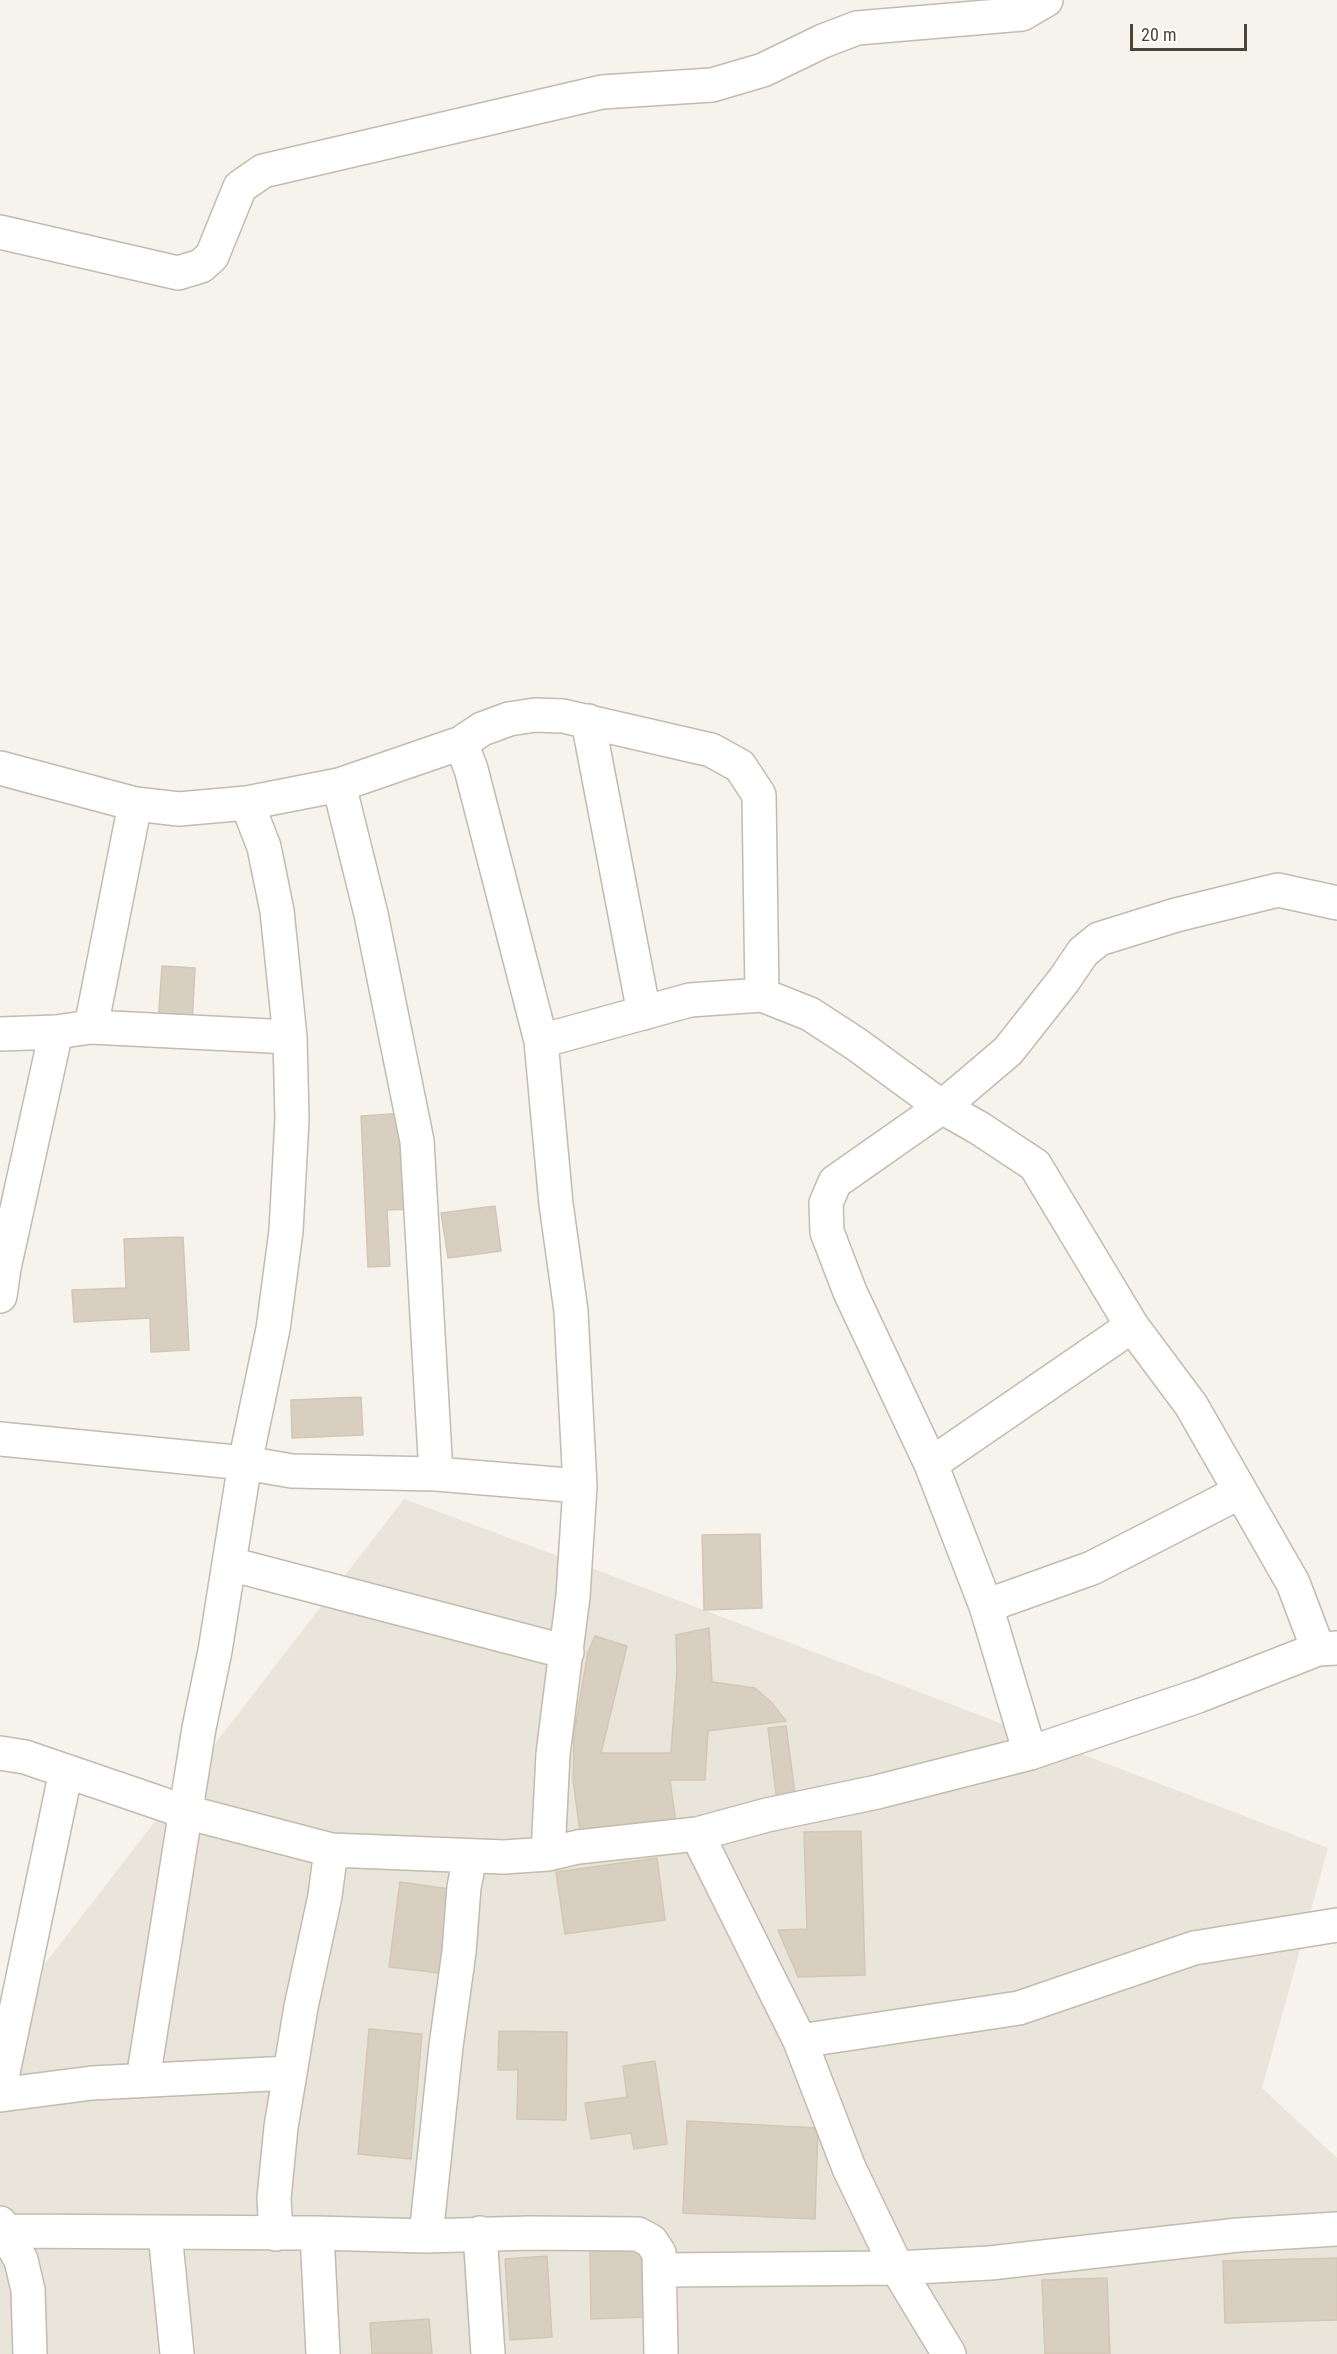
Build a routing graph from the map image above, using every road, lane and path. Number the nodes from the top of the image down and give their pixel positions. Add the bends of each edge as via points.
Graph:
1 (1046, 0) edge
2 (0, 232) edge
3 (588, 721) junction
4 (461, 743) junction
5 (0, 768) edge
6 (339, 785) junction
7 (135, 804) junction
8 (248, 804) junction
9 (1337, 903) edge
10 (762, 995) junction
11 (644, 1013) junction
12 (92, 1028) junction
13 (56, 1032) junction
14 (0, 1034) edge
15 (290, 1037) junction
16 (541, 1041) junction
17 (942, 1107) junction
18 (0, 1296) edge
19 (1132, 1326) junction
20 (0, 1439) edge
21 (245, 1463) junction
22 (931, 1464) junction
23 (436, 1474) junction
24 (580, 1486) junction
25 (1240, 1492) junction
26 (230, 1564) junction
27 (986, 1606) junction
28 (1328, 1648) edge
29 (567, 1652) junction
30 (0, 1753) edge
31 (1030, 1753) junction
32 (66, 1771) junction
33 (186, 1812) junction
34 (697, 1834) junction
35 (331, 1850) junction
36 (548, 1854) junction
37 (470, 1857) junction
38 (1337, 1925) edge
39 (800, 2041) junction
40 (290, 2073) junction
41 (143, 2079) junction
42 (0, 2087) edge
43 (0, 2095) edge
44 (2, 2227) edge
45 (1337, 2229) edge
46 (165, 2233) junction
47 (317, 2233) junction
48 (480, 2233) junction
49 (276, 2234) junction
50 (426, 2236) junction
51 (897, 2268) junction
52 (660, 2270) junction
53 (30, 2354) edge
54 (177, 2354) edge
55 (323, 2354) edge
56 (488, 2354) edge
57 (661, 2354) edge
58 (949, 2354) edge

1 - 2 street via 1022,14 857,28 763,70 712,85 602,92 263,171 240,187 212,256 201,266 178,273
3 - 4 street via 544,715 508,719
3 - 10 street via 711,750 740,766 759,795
3 - 11 street
4 - 6 street
4 - 16 street
5 - 7 street
6 - 8 street
6 - 23 street via 371,914 417,1141
7 - 8 street via 178,809
7 - 12 street
8 - 15 street via 264,847 278,911
9 - 17 street via 1278,890 1099,939 1083,952 1008,1051
10 - 11 street via 690,1000
10 - 17 street via 810,1014
11 - 16 street
12 - 13 street
12 - 15 street
13 - 14 street
13 - 18 street
15 - 21 street via 292,1119 286,1231 273,1329
16 - 24 street via 556,1204 571,1311
17 - 19 street via 1035,1165
17 - 22 street via 835,1182 826,1203 827,1232 850,1292
19 - 22 street
19 - 25 street via 1191,1405
20 - 21 street
21 - 23 street via 292,1471
21 - 26 street
22 - 27 street
23 - 24 street
24 - 29 street
25 - 27 street via 1092,1568
25 - 28 street
26 - 29 street
26 - 33 street
27 - 31 street
28 - 31 street
29 - 36 street via 553,1754
30 - 32 street
31 - 34 street
32 - 33 street
32 - 42 street
33 - 35 street
33 - 41 street
34 - 36 street via 578,1846
34 - 39 street
35 - 37 street
35 - 40 street
36 - 37 street
37 - 50 street
38 - 39 street via 1194,1948 1019,2007
39 - 51 street via 849,2168
40 - 41 street
40 - 49 street via 274,2198
41 - 43 street
44 - 46 street
44 - 53 street via 21,2260 28,2290
45 - 51 street via 1238,2235 990,2263
46 - 49 street
46 - 54 street
47 - 49 street
47 - 50 street
47 - 55 street
48 - 50 street
48 - 52 street via 638,2234 651,2241 659,2253
48 - 56 street
51 - 52 street
51 - 58 street
52 - 57 street

